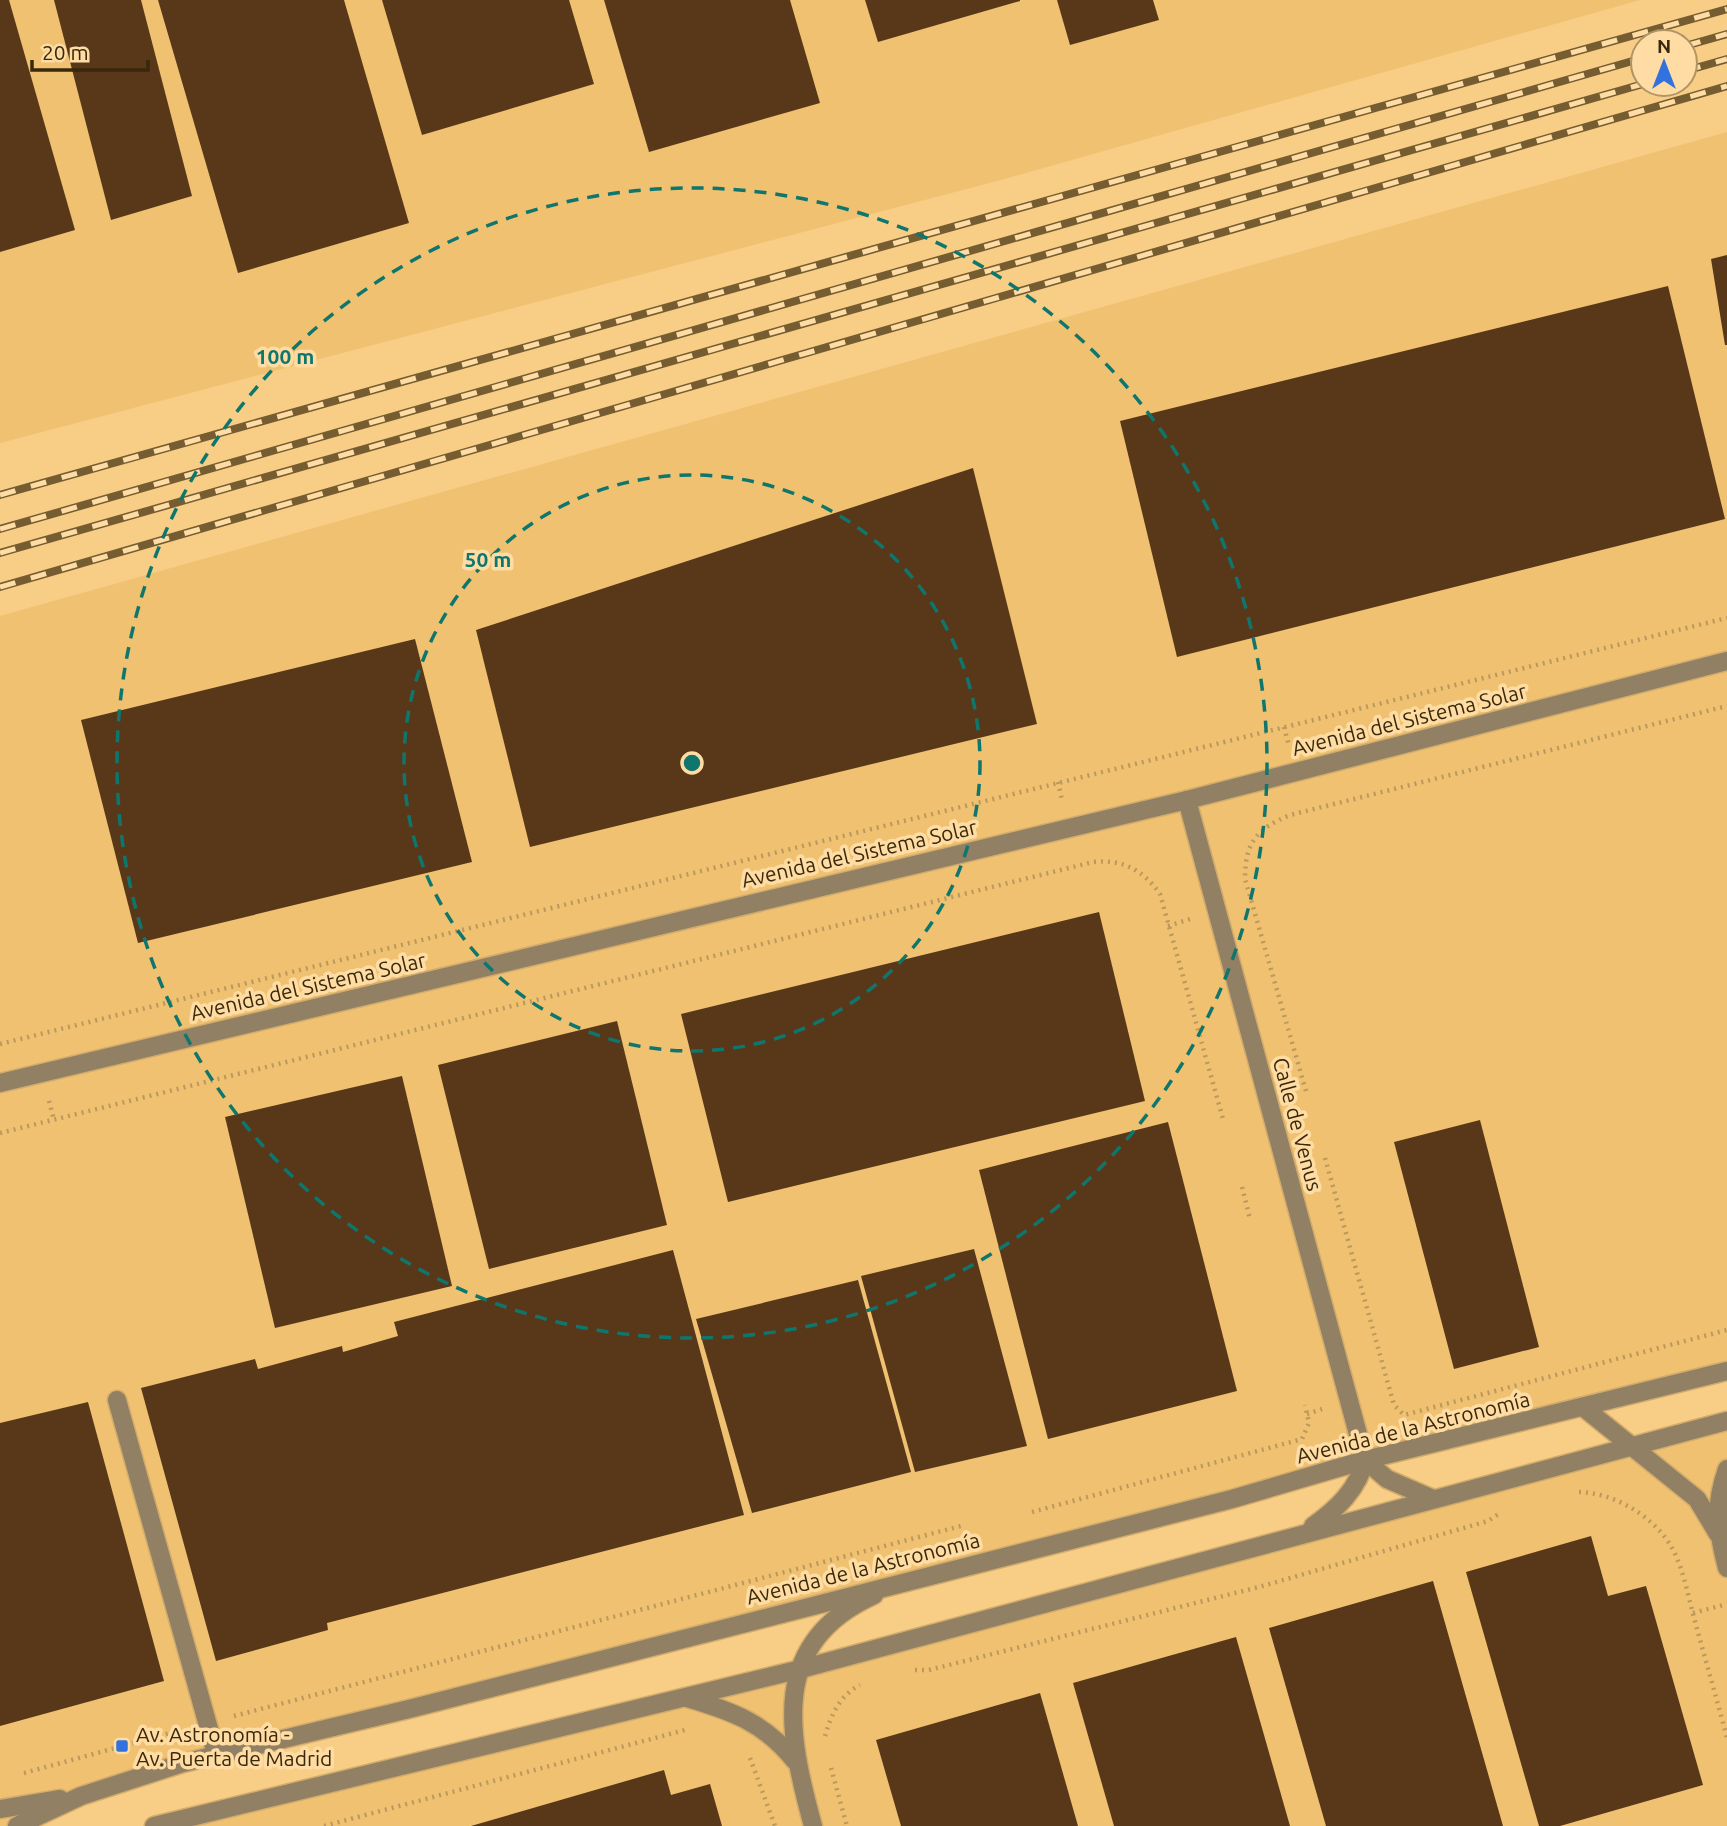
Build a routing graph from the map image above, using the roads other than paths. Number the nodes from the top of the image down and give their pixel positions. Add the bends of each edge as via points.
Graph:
1 (1727, 661) edge
2 (1188, 800) junction
3 (0, 1083) edge
4 (1727, 1371) edge
5 (117, 1400) dead end
6 (1583, 1407) junction
7 (1727, 1422) edge
8 (1633, 1446) junction
9 (1365, 1460) junction
10 (1727, 1469) edge
11 (1433, 1499) junction
12 (1302, 1534) junction
13 (1718, 1534) junction
14 (1727, 1568) edge
15 (913, 1578) junction
16 (797, 1670) junction
17 (683, 1697) junction
18 (216, 1754) junction
19 (795, 1761) junction
20 (81, 1796) junction
21 (0, 1809) edge
22 (17, 1826) edge
23 (154, 1826) edge
24 (814, 1826) edge

1 - 2 street, Avenida del Sistema Solar
2 - 3 street, Avenida del Sistema Solar
2 - 9 street, Calle de Venus
4 - 6 street, Avenida de la Astronomía
5 - 18 street
6 - 8 street
6 - 9 street, Avenida de la Astronomía
7 - 8 street
8 - 11 street
8 - 13 street via 1697,1499
9 - 11 street via 1387,1479
9 - 12 street via 1361,1477 1343,1501
9 - 15 street, Avenida de la Astronomía via 1232,1499
10 - 13 street via 1718,1496
11 - 12 street
12 - 16 street
13 - 14 street
15 - 16 street via 858,1603 823,1630
15 - 18 street, Avenida de la Astronomía via 409,1709
16 - 17 street
16 - 19 street
17 - 19 street via 760,1726
17 - 23 street
18 - 20 street, Avenida de la Astronomía
19 - 24 street
20 - 21 street
20 - 22 street, Avenida de la Astronomía

